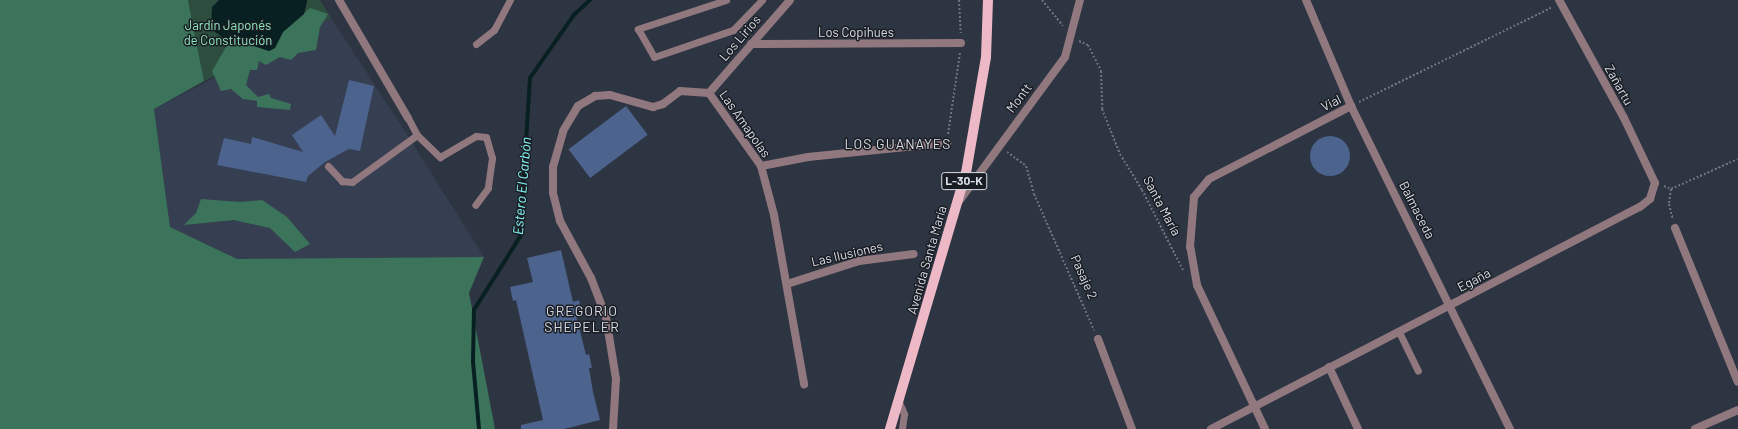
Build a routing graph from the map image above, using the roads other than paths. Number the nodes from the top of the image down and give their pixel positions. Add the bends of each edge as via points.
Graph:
1 (339, 0) edge
2 (510, 0) edge
3 (726, 0) edge
4 (762, 0) edge
5 (790, 0) edge
6 (988, 0) edge
7 (1080, 0) edge
8 (1307, 0) edge
9 (1562, 1) edge
10 (962, 43) road end
11 (476, 44) dead end
12 (751, 44) junction
13 (709, 93) junction
14 (1351, 106) junction
15 (408, 118) joint
16 (417, 135) junction
17 (947, 142) road end
18 (328, 166) dead end
19 (761, 166) junction
20 (1655, 183) joint
21 (958, 202) junction
22 (475, 205) dead end
23 (1675, 228) road end
24 (914, 254) dead end
25 (787, 284) junction
26 (1451, 306) junction
27 (1399, 332) junction
28 (1098, 338) road end
29 (1329, 367) junction
30 (1418, 371) dead end
31 (1738, 382) edge
32 (804, 384) dead end
33 (899, 402) junction
34 (1254, 406) junction
35 (1738, 410) edge
36 (612, 429) edge
37 (890, 429) edge
38 (902, 429) edge
39 (1132, 429) edge
40 (1211, 429) edge
41 (1265, 429) edge
42 (1358, 429) edge
43 (1510, 429) edge
44 (1695, 429) edge

1 - 15 street
2 - 11 lane via 494,30
3 - 4 lane via 638,29 654,57 733,30
5 - 12 street, Los Lirios
6 - 21 main road, Avenida Santa María / L-30-K via 986,57 978,112
7 - 21 street, Montt via 1065,57
8 - 14 street, Balmaceda
9 - 20 street, Zañartu
10 - 12 street, Los Copihues
12 - 13 street, Los Lirios
13 - 19 street, Las Amapolas
13 - 36 street, Las Amapolas via 697,90 680,91 668,101 653,107 610,95 595,96 582,102 574,110 556,149 552,180 555,207 566,234 592,278 611,338 616,380
14 - 26 street, Balmaceda
14 - 34 street, Vial via 1200,187 1193,203 1190,235 1197,285
15 - 16 lane
16 - 18 lane via 352,182 342,181
16 - 22 lane via 440,156 476,136 486,137 492,158 488,188
17 - 19 street via 808,157
19 - 25 street, Las Amapolas
20 - 26 street, Egaña via 1650,199 1640,207
21 - 33 main road, Avenida Santa María / L-30-K
23 - 31 street
24 - 25 street, Las Ilusiones via 859,261
25 - 32 street, Las Amapolas
26 - 27 street, Egaña
26 - 43 street, Balmaceda
27 - 29 street, Egaña
27 - 30 lane
28 - 39 street
29 - 34 street, Egaña
29 - 42 street
33 - 37 main road, Avenida Santa María / L-30-K
33 - 38 lane via 904,414
34 - 40 street, Egaña
34 - 41 street
35 - 44 street

